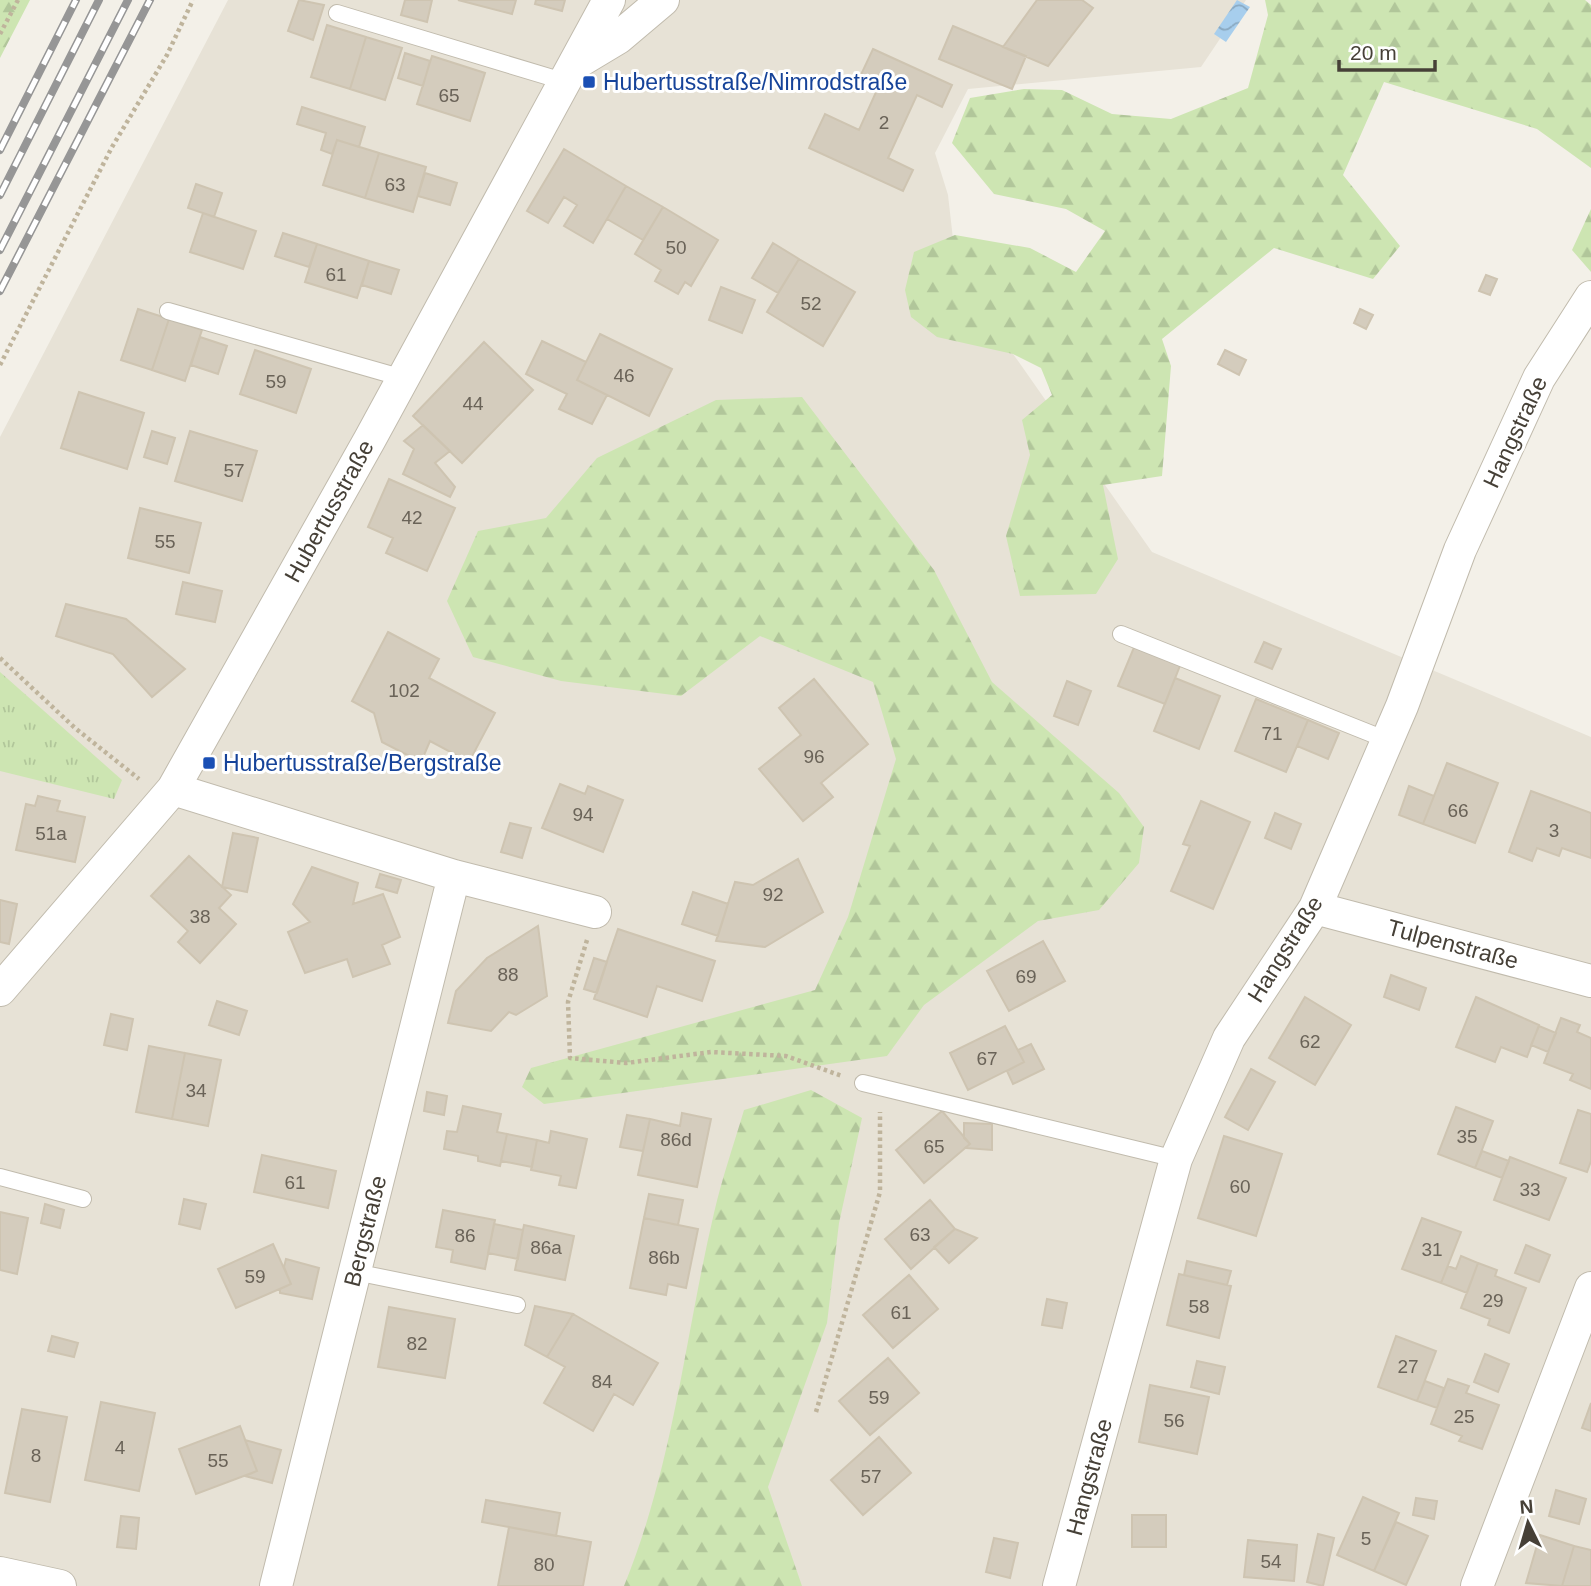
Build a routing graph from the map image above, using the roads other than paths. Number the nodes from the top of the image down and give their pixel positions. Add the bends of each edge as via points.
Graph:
1 (610, 0) edge
2 (663, 0) edge
3 (337, 13) dead end
4 (572, 72) junction
5 (1591, 297) edge
6 (168, 311) dead end
7 (403, 378) junction
8 (1121, 634) dead end
9 (1387, 740) junction
10 (173, 789) junction
11 (454, 876) junction
12 (1315, 908) junction
13 (595, 912) road end
14 (1591, 981) edge
15 (0, 990) edge
16 (863, 1083) road end
17 (1176, 1159) junction
18 (0, 1177) edge
19 (83, 1199) dead end
20 (355, 1272) junction
21 (1591, 1288) edge
22 (517, 1305) dead end
23 (0, 1573) edge
24 (1066, 1585) edge
25 (60, 1586) edge
26 (276, 1586) edge
27 (1476, 1586) edge

1 - 4 street, Hubertusstraße
2 - 4 street
3 - 4 lane
4 - 7 street, Hubertusstraße
5 - 9 street, Hangstraße via 1539,378 1460,550
6 - 7 lane
7 - 10 street, Hubertusstraße
8 - 9 lane
9 - 12 street, Hangstraße
10 - 11 street
10 - 15 street, Hubertusstraße
11 - 13 street
11 - 20 street, Bergstraße
12 - 14 street, Tulpenstraße
12 - 17 street, Hangstraße via 1229,1038
16 - 17 lane
17 - 24 street, Hangstraße
18 - 19 lane
20 - 22 lane
20 - 26 street, Bergstraße
21 - 27 street
23 - 25 street

